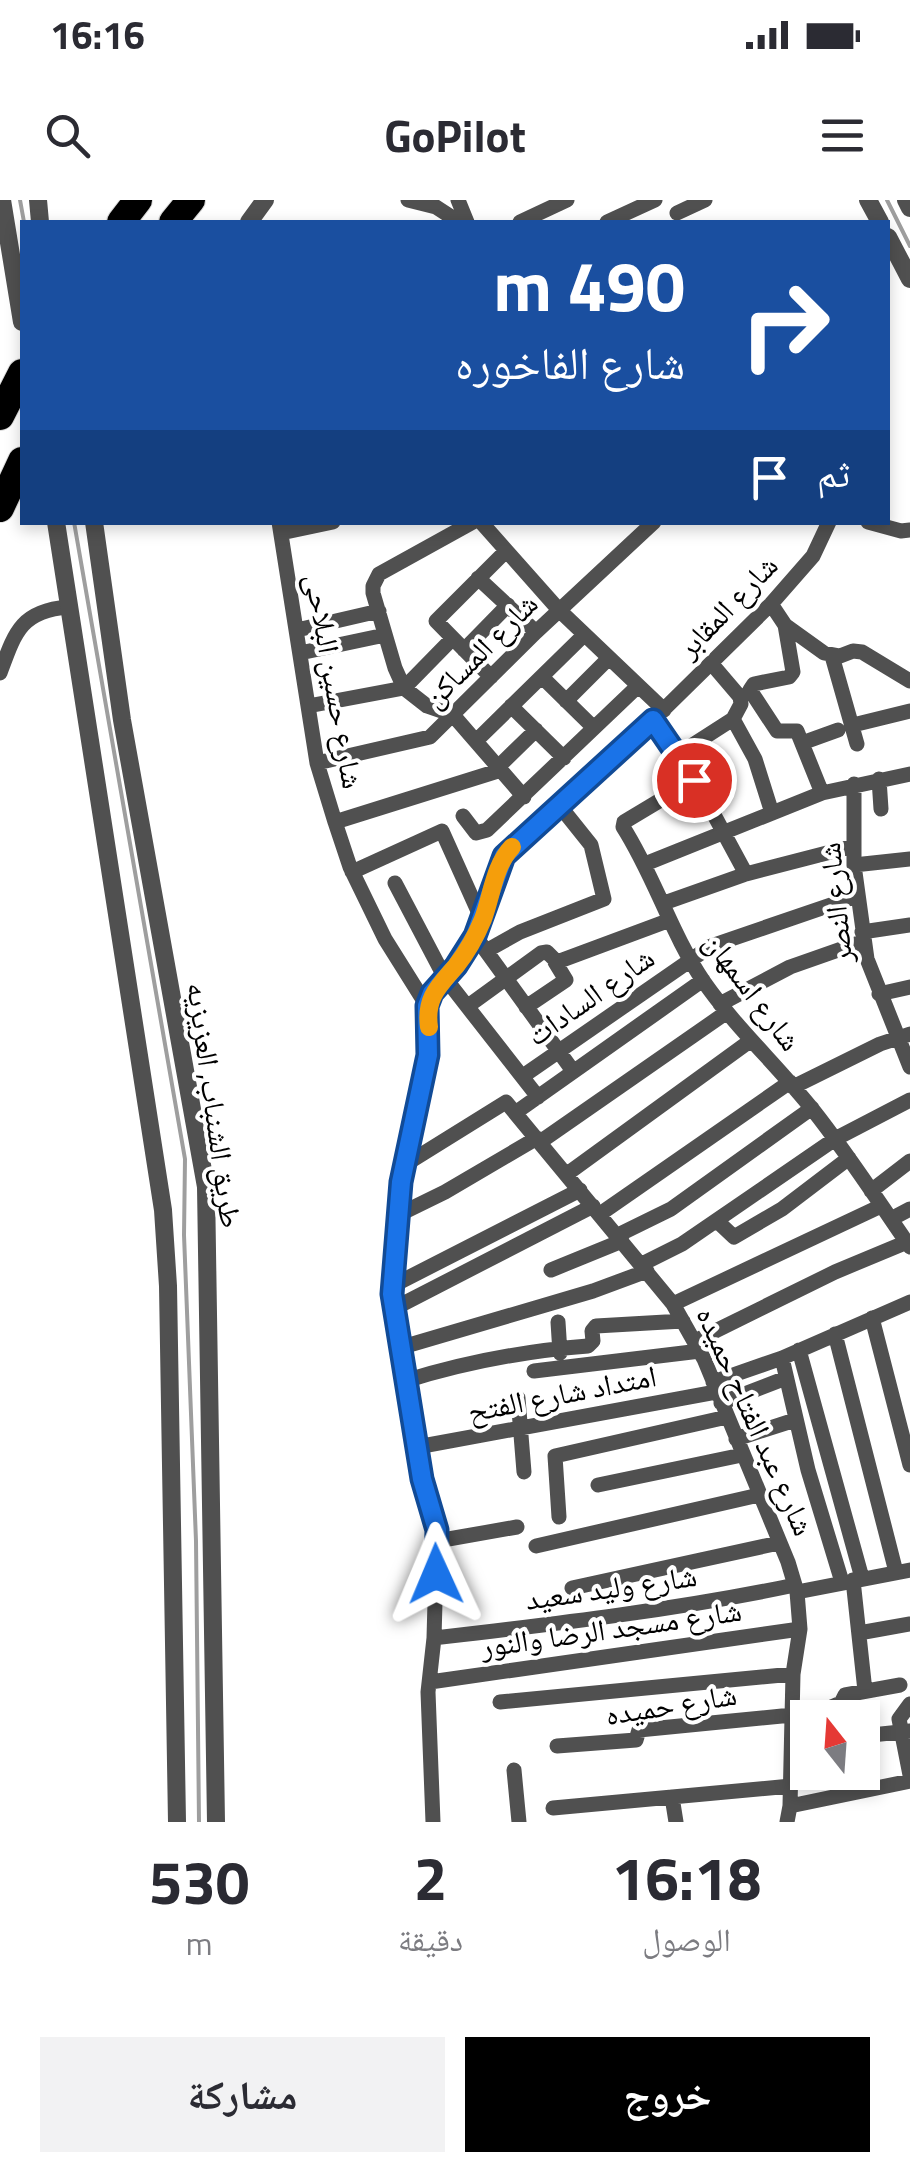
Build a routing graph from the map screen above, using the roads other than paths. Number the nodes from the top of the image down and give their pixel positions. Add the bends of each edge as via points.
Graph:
1 (2, 200) edge
2 (138, 200) edge
3 (191, 200) edge
4 (265, 200) edge
5 (408, 200) edge
6 (567, 200) edge
7 (655, 200) edge
8 (705, 200) edge
9 (906, 200) edge
10 (910, 208) edge
11 (676, 212) edge
12 (123, 220) edge
13 (176, 220) edge
14 (250, 220) edge
15 (456, 220) edge
16 (524, 220) edge
17 (610, 220) edge
18 (890, 241) edge
19 (910, 279) edge
20 (20, 310) edge
21 (20, 377) edge
22 (0, 416) edge
23 (20, 465) edge
24 (4, 498) edge
25 (56, 525) edge
26 (94, 525) edge
27 (306, 525) edge
28 (468, 525) edge
29 (484, 525) edge
30 (651, 525) edge
31 (828, 525) edge
32 (878, 525) edge
33 (280, 528) edge
34 (910, 530) edge
35 (506, 551) junction
36 (478, 578) junction
37 (771, 604) junction
38 (508, 605) junction
39 (68, 607) junction
40 (559, 610) junction
41 (378, 611) junction
42 (786, 625) junction
43 (297, 630) junction
44 (536, 632) junction
45 (385, 635) junction
46 (584, 635) junction
47 (458, 644) junction
48 (300, 653) junction
49 (832, 656) junction
50 (609, 658) junction
51 (509, 660) junction
52 (711, 664) junction
53 (0, 673) edge
54 (491, 677) junction
55 (538, 680) junction
56 (910, 681) edge
57 (638, 686) junction
58 (404, 688) junction
59 (745, 693) junction
60 (566, 700) junction
61 (308, 706) junction
62 (512, 706) junction
63 (910, 711) edge
64 (453, 714) junction
65 (659, 715) junction
66 (724, 719) junction
67 (846, 728) junction
68 (536, 730) junction
69 (590, 732) junction
70 (476, 741) junction
71 (802, 743) junction
72 (856, 744) dead end
73 (677, 755) junction
74 (564, 758) junction
75 (610, 760) junction
76 (317, 763) junction
77 (500, 769) junction
78 (910, 774) edge
79 (879, 779) junction
80 (694, 780) junction
81 (540, 781) junction
82 (854, 784) junction
83 (822, 794) junction
84 (524, 797) junction
85 (560, 804) junction
86 (882, 808) dead end
87 (772, 813) junction
88 (463, 816) dead end
89 (334, 822) junction
90 (725, 832) junction
91 (854, 846) junction
92 (910, 859) edge
93 (645, 864) junction
94 (854, 866) junction
95 (352, 872) junction
96 (746, 874) junction
97 (395, 883) dead end
98 (857, 896) junction
99 (404, 900) junction
100 (664, 902) junction
101 (372, 913) junction
102 (482, 920) junction
103 (670, 920) junction
104 (910, 925) edge
105 (475, 936) junction
106 (863, 936) junction
107 (486, 951) junction
108 (690, 960) junction
109 (555, 962) junction
110 (504, 977) junction
111 (445, 978) junction
112 (703, 980) junction
113 (910, 988) edge
114 (879, 994) junction
115 (427, 1006) junction
116 (468, 1006) junction
117 (526, 1007) junction
118 (723, 1008) junction
119 (904, 1036) edge
120 (750, 1041) junction
121 (558, 1051) junction
122 (910, 1065) edge
123 (572, 1071) junction
124 (522, 1076) junction
125 (792, 1084) junction
126 (538, 1096) junction
127 (910, 1100) edge
128 (812, 1108) junction
129 (515, 1112) junction
130 (836, 1139) junction
131 (539, 1140) junction
132 (849, 1158) junction
133 (910, 1161) edge
134 (403, 1166) junction
135 (567, 1174) junction
136 (765, 1188) junction
137 (580, 1190) junction
138 (871, 1191) junction
139 (782, 1209) junction
140 (910, 1209) edge
141 (596, 1210) junction
142 (886, 1213) junction
143 (398, 1214) junction
144 (717, 1221) junction
145 (620, 1238) junction
146 (909, 1246) edge
147 (644, 1268) junction
148 (551, 1270) dead end
149 (392, 1286) junction
150 (910, 1302) edge
151 (673, 1304) junction
152 (393, 1309) junction
153 (872, 1318) junction
154 (683, 1321) junction
155 (558, 1322) dead end
156 (835, 1334) junction
157 (697, 1346) junction
158 (399, 1348) junction
159 (560, 1348) junction
160 (799, 1350) junction
161 (782, 1358) junction
162 (561, 1368) junction
163 (534, 1372) dead end
164 (786, 1378) junction
165 (406, 1381) junction
166 (518, 1398) dead end
167 (719, 1398) junction
168 (795, 1420) junction
169 (520, 1430) junction
170 (416, 1447) junction
171 (739, 1447) junction
172 (910, 1465) edge
173 (524, 1472) dead end
174 (598, 1485) dead end
175 (759, 1495) junction
176 (559, 1517) dead end
177 (517, 1528) dead end
178 (438, 1541) junction
179 (780, 1543) junction
180 (536, 1546) dead end
181 (903, 1571) edge
182 (852, 1580) junction
183 (572, 1588) dead end
184 (796, 1588) junction
185 (910, 1624) edge
186 (800, 1629) junction
187 (859, 1633) junction
188 (434, 1638) junction
189 (793, 1674) junction
190 (430, 1682) junction
191 (900, 1685) dead end
192 (865, 1690) junction
193 (792, 1700) edge
194 (842, 1700) edge
195 (500, 1702) dead end
196 (910, 1704) edge
197 (790, 1715) edge
198 (906, 1732) edge
199 (880, 1734) edge
200 (557, 1746) dead end
201 (514, 1770) dead end
202 (910, 1778) edge
203 (790, 1786) edge
204 (672, 1797) junction
205 (553, 1808) dead end
206 (789, 1814) edge
207 (177, 1822) edge
208 (216, 1822) edge
209 (434, 1822) edge
210 (519, 1822) edge
211 (676, 1822) edge

1 - 20 street
2 - 12 highway
3 - 13 highway
4 - 14 street
5 - 15 street
6 - 16 street
7 - 17 street
8 - 11 street
9 - 10 street
18 - 19 street
21 - 22 highway
23 - 24 highway
25 - 39 street
26 - 208 street, طريق الشنباب, العزيزيه via 208,1208
27 - 33 street
28 - 41 street via 379,574 373,586
29 - 35 street
30 - 40 street, شارع المساكن
31 - 37 street, شارع المقابر via 813,556
32 - 34 street
33 - 43 street, شارع حسين البلاحى
35 - 36 street
35 - 40 street
36 - 38 street
36 - 47 street via 437,617
37 - 42 street
37 - 52 street, شارع المقابر
38 - 44 street
38 - 47 street
39 - 53 street via 45,609 23,622
39 - 207 street via 163,1210
40 - 44 street, شارع المساكن
40 - 46 street
41 - 43 street
41 - 45 street
42 - 49 street
42 - 59 street via 793,672
43 - 48 street, شارع حسين البلاحى
44 - 51 street, شارع المساكن
45 - 48 street
45 - 58 street
46 - 50 street
46 - 55 street
47 - 54 street
47 - 58 street
48 - 61 street, شارع حسين البلاحى
49 - 56 street via 862,652
49 - 67 street
50 - 57 street
50 - 60 street
51 - 54 street, شارع المساكن
51 - 55 street
52 - 59 street
52 - 65 street, شارع المقابر
54 - 64 street, شارع المساكن
55 - 60 street
55 - 62 street
57 - 65 street
57 - 69 street
58 - 61 street
58 - 64 street via 426,706
59 - 66 street
59 - 71 street via 777,732 796,730
60 - 69 street
61 - 76 street, شارع حسين البلاحى
62 - 68 street
62 - 70 street
63 - 67 street
64 - 70 street
64 - 76 street, شارع المساكن via 424,740
65 - 73 street
65 - 75 street, شارع المقابر
66 - 73 street
66 - 87 street via 755,759
67 - 71 street
67 - 72 street
68 - 74 street
68 - 77 street
69 - 74 street
69 - 75 street
70 - 77 street
71 - 83 street
73 - 80 street
74 - 81 street
75 - 85 street, شارع المقابر
76 - 89 street, شارع حسين البلاحى
77 - 84 street
77 - 89 street
78 - 79 street
79 - 82 street
79 - 86 street
80 - 90 street
80 - 93 street, شارع اسمهان via 622,825
81 - 84 street
81 - 85 street
82 - 83 street
82 - 91 street, شارع النصر
83 - 87 street
84 - 88 street via 482,833
85 - 102 street, شارع المقابر via 504,856
85 - 107 street via 590,845 605,894 600,904
87 - 90 street
89 - 95 street, شارع حسين البلاحى
90 - 93 street
90 - 96 street
91 - 94 street, شارع النصر
91 - 96 street
92 - 94 street
93 - 100 street, شارع اسمهان
94 - 98 street, شارع النصر
95 - 101 street, شارع حسين البلاحى
95 - 102 street via 442,830
96 - 100 street
97 - 99 street
98 - 106 street, شارع النصر
98 - 108 street, شارع السادات via 722,940
99 - 101 street
99 - 111 street
100 - 103 street, شارع اسمهان
101 - 115 street, شارع حسين البلاحى
102 - 105 street, شارع المقابر
103 - 108 street, شارع اسمهان
103 - 109 street
104 - 106 street
105 - 107 street
105 - 111 street, شارع المقابر
106 - 114 street, شارع النصر
106 - 118 street via 790,967
107 - 110 street
108 - 112 street, شارع اسمهان
108 - 121 street, شارع السادات
109 - 110 street via 541,953
109 - 117 street via 566,980
110 - 116 street
110 - 117 street
111 - 115 street, شارع المقابر
111 - 116 street
112 - 118 street, شارع اسمهان
112 - 123 street
113 - 114 street
114 - 119 street, شارع النصر
115 - 134 street via 428,1055
116 - 124 street
117 - 121 street
118 - 120 street, شارع اسمهان
118 - 131 street
119 - 122 street, شارع النصر
119 - 125 street
120 - 125 street, شارع اسمهان
120 - 135 street
121 - 123 street
121 - 124 street, شارع السادات
123 - 126 street
124 - 126 street
125 - 128 street, شارع اسمهان
125 - 141 street
126 - 129 street
127 - 130 street
128 - 130 street, شارع اسمهان
128 - 145 street
129 - 131 street, شارع عبد الفتاح حميده
129 - 134 street via 503,1102
130 - 132 street, شارع اسمهان
130 - 136 street
131 - 135 street, شارع عبد الفتاح حميده
131 - 143 street
132 - 138 street, شارع اسمهان
132 - 139 street
133 - 138 street
134 - 143 street
135 - 137 street, شارع عبد الفتاح حميده
136 - 139 street
136 - 144 street
137 - 141 street, شارع عبد الفتاح حميده
137 - 149 street
138 - 142 street, شارع اسمهان
139 - 144 street via 732,1237
140 - 142 street
141 - 145 street, شارع عبد الفتاح حميده
141 - 152 street
142 - 146 street, شارع اسمهان
142 - 151 street
143 - 149 street
144 - 147 street
145 - 147 street, شارع عبد الفتاح حميده
145 - 148 street
146 - 157 street via 800,1289
147 - 151 street, شارع عبد الفتاح حميده
147 - 158 street via 593,1290
149 - 152 street
150 - 153 street
151 - 154 street, شارع عبد الفتاح حميده
152 - 158 street
153 - 156 street
153 - 172 street
154 - 157 street, شارع عبد الفتاح حميده
154 - 159 street via 596,1326 592,1344
155 - 159 street
156 - 160 street
156 - 181 street
157 - 162 street
157 - 167 street, شارع عبد الفتاح حميده
158 - 165 street
159 - 162 street
159 - 165 street via 465,1362
160 - 161 street
160 - 182 street
161 - 164 street
161 - 167 street
162 - 163 street
164 - 167 street
164 - 168 street
165 - 170 street
166 - 169 street
167 - 169 street, امتداد شارع الفتح
167 - 171 street, شارع عبد الفتاح حميده
167 - 176 street via 555,1456
168 - 171 street
168 - 182 street
169 - 170 street, امتداد شارع الفتح
169 - 173 street
170 - 178 street
171 - 174 street
171 - 175 street, شارع عبد الفتاح حميده
175 - 179 street, شارع عبد الفتاح حميده
175 - 180 street
177 - 178 street
178 - 188 street
179 - 183 street
179 - 184 street, شارع عبد الفتاح حميده
181 - 182 street, شارع وليد سعيد
182 - 184 street, شارع وليد سعيد
182 - 187 street
184 - 186 street, شارع عبد الفتاح حميده
184 - 188 street, شارع وليد سعيد
185 - 187 street
186 - 189 street, شارع عبد الفتاح حميده
186 - 190 street, شارع مسجد الرضا والنور
187 - 192 street
188 - 190 street
189 - 193 street, شارع عبد الفتاح حميده
189 - 195 street
190 - 209 street
191 - 192 street
192 - 194 street
196 - 198 street via 901,1713
197 - 200 street, شارع حميده via 639,1730 636,1740
198 - 199 street
198 - 202 street
201 - 210 street
202 - 206 street
203 - 204 street
204 - 205 street
204 - 211 street

